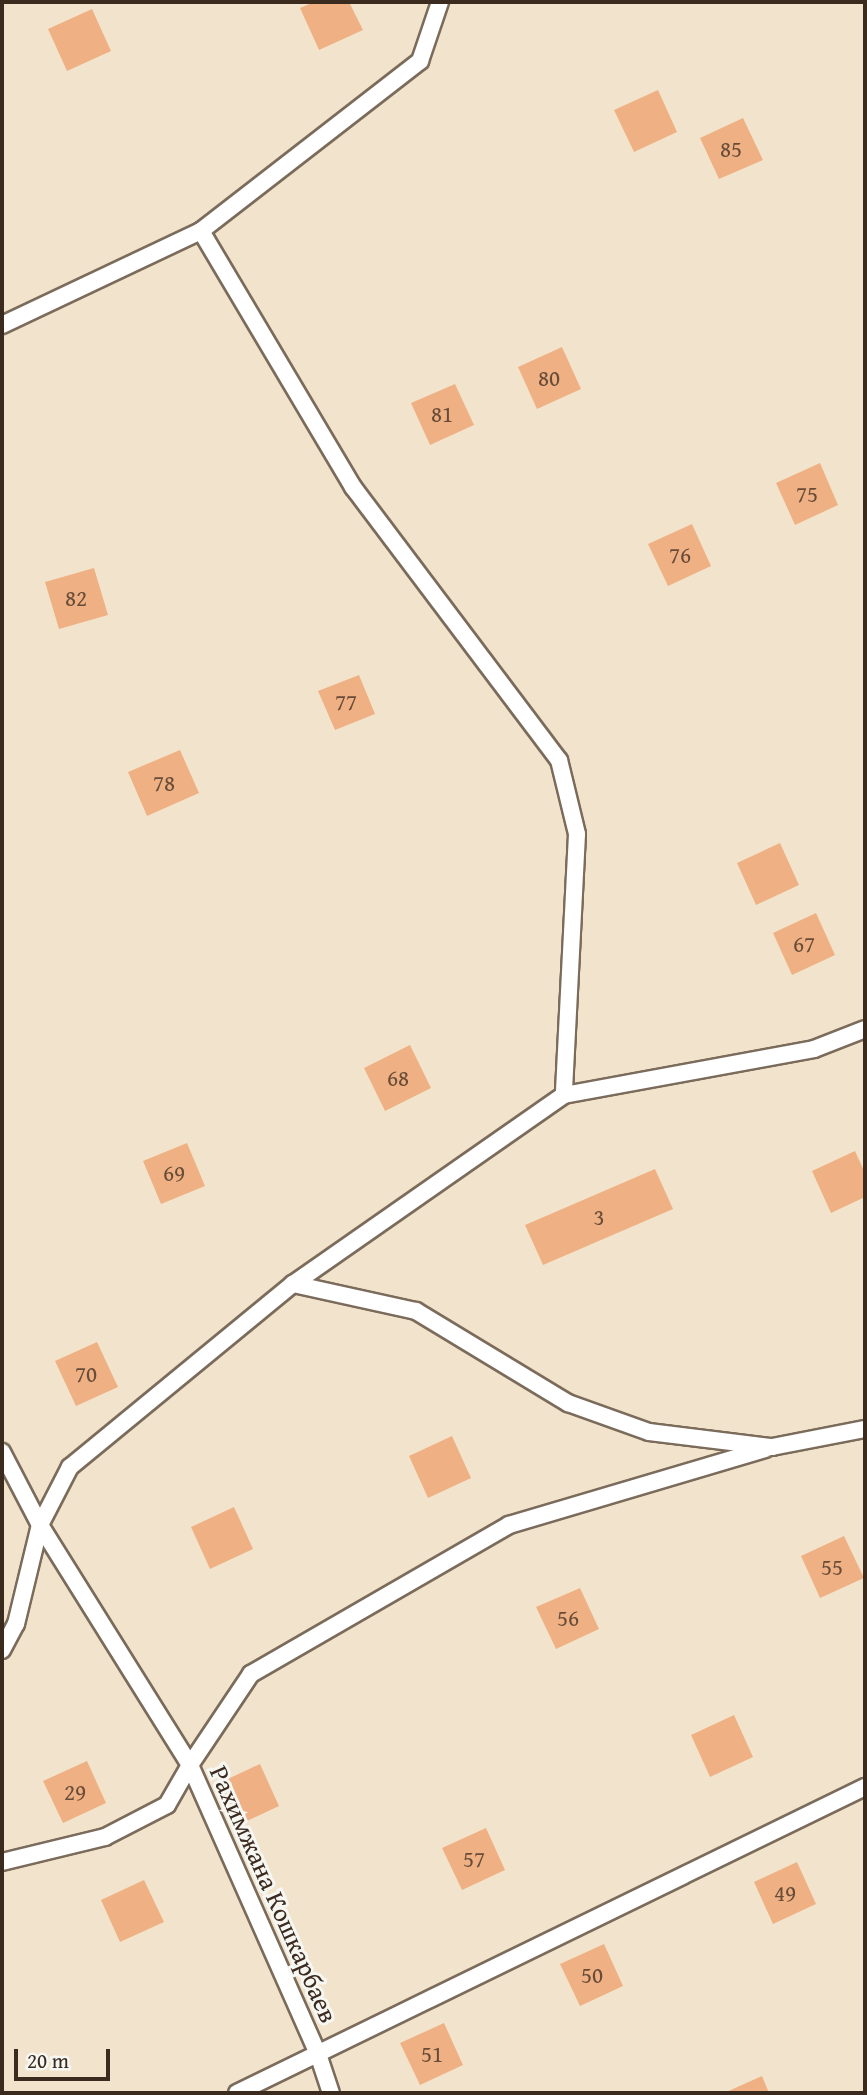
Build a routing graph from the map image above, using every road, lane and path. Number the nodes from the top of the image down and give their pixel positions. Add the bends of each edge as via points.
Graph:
1 (440, 2) edge
2 (201, 231) junction
3 (2, 325) edge
4 (865, 1029) edge
5 (564, 1095) junction
6 (293, 1284) junction
7 (865, 1429) edge
8 (772, 1447) junction
9 (2, 1452) edge
10 (40, 1525) junction
11 (2, 1650) edge
12 (190, 1765) junction
13 (865, 1787) edge
14 (2, 1862) edge
15 (318, 2054) junction
16 (237, 2093) edge
17 (331, 2093) edge

1 - 2 lane via 420,61
2 - 3 lane
2 - 5 lane via 353,487 559,760 577,834
4 - 5 lane via 814,1049
5 - 6 lane
6 - 8 lane via 416,1311 568,1403 649,1432
6 - 10 lane via 71,1467
7 - 8 lane
8 - 12 lane via 509,1525 251,1674
9 - 10 lane
10 - 11 lane via 16,1624
10 - 12 lane
12 - 14 lane, Рахимжана Кошкарбаев via 167,1805 146,1816 105,1837
12 - 15 lane, Рахимжана Кошкарбаев
13 - 15 lane
15 - 16 lane
15 - 17 lane, Рахимжана Кошкарбаев

